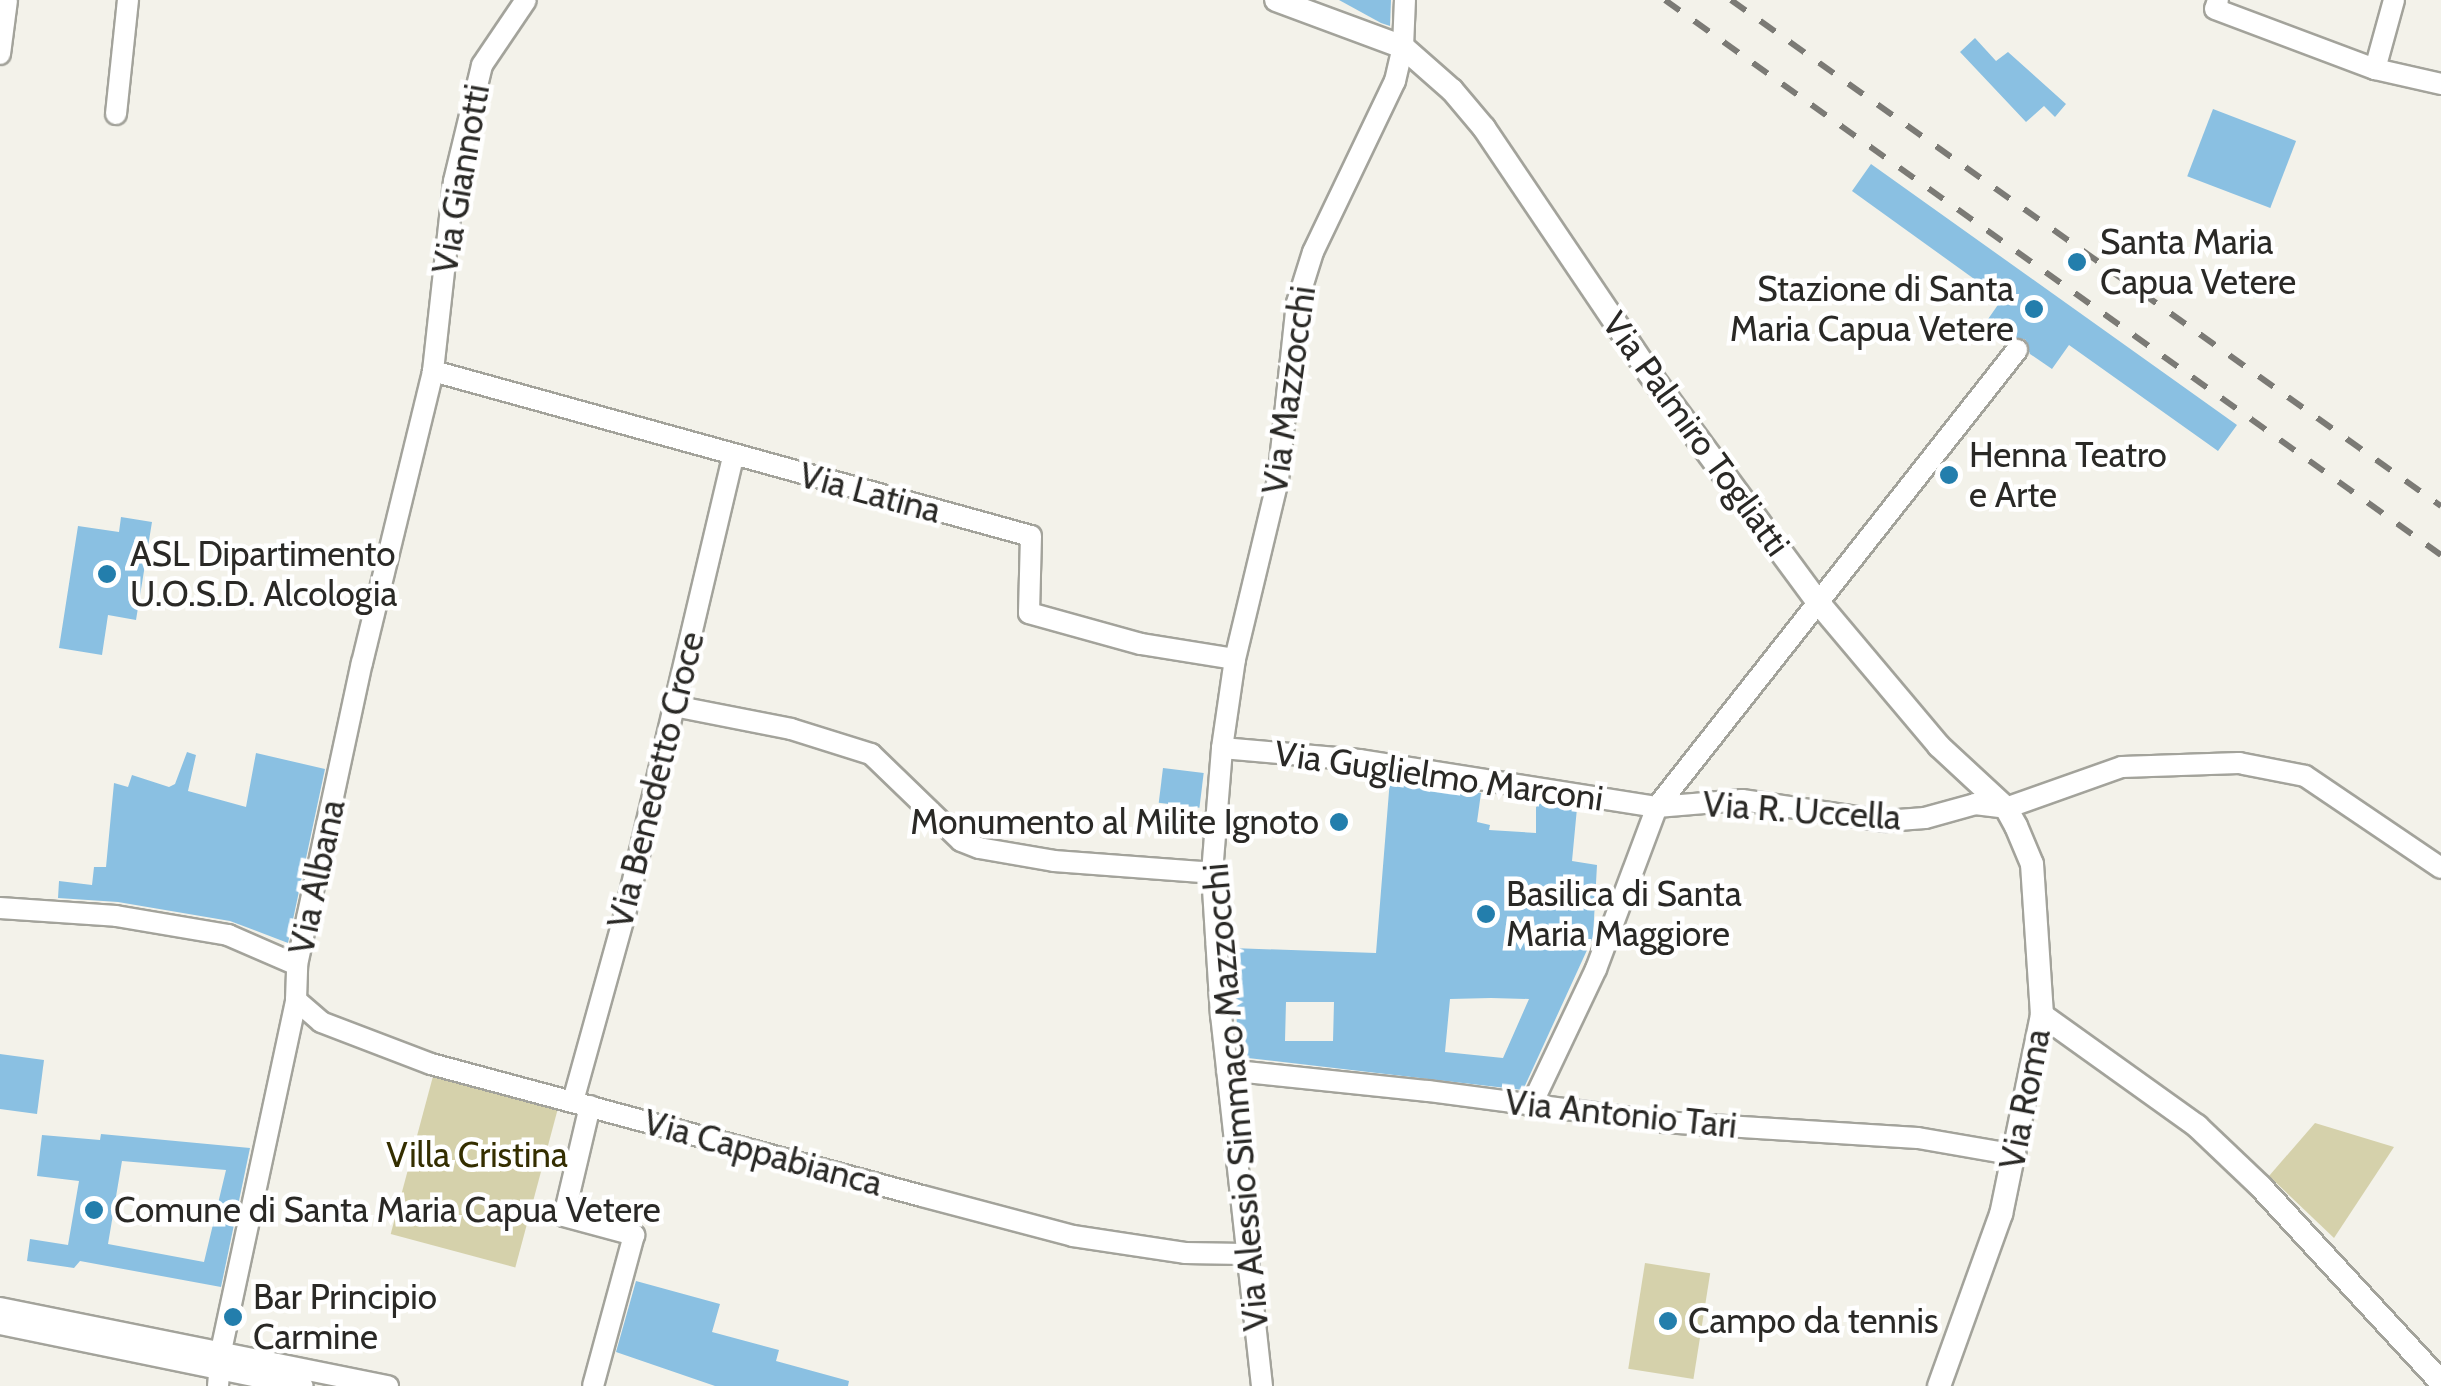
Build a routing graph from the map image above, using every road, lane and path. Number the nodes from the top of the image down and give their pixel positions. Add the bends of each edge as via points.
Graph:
1 (7, 0) edge
2 (128, 0) edge
3 (526, 0) edge
4 (1276, 0) edge
5 (1404, 0) edge
6 (2218, 0) edge
7 (2394, 0) edge
8 (1403, 47) junction
9 (0, 54) edge
10 (2376, 69) junction
11 (2441, 84) edge
12 (116, 114) dead end
13 (2017, 350) dead end
14 (432, 371) junction
15 (734, 456) junction
16 (1817, 601) junction
17 (1235, 659) junction
18 (674, 706) junction
19 (1222, 748) junction
20 (1657, 808) junction
21 (2006, 808) junction
22 (2441, 868) edge
23 (1212, 873) junction
24 (0, 908) edge
25 (297, 965) junction
26 (296, 1000) junction
27 (2042, 1015) junction
28 (1227, 1070) junction
29 (582, 1104) junction
30 (1531, 1106) junction
31 (2016, 1155) junction
32 (1245, 1254) junction
33 (0, 1308) edge
34 (0, 1324) edge
35 (220, 1368) edge
36 (2441, 1382) edge
37 (303, 1386) edge
38 (388, 1386) edge
39 (593, 1386) edge
40 (1262, 1386) edge
41 (1940, 1386) edge

1 - 9 street
2 - 12 street
3 - 14 street, Via Giannotti via 482,65 454,180
4 - 8 street
5 - 8 street, Via Mazzocchi
6 - 10 street via 2215,9
7 - 10 street
8 - 16 street, Via Palmiro Togliatti via 1484,128 1649,372
8 - 17 street, Via Mazzocchi via 1297,303 1278,480
10 - 11 street
13 - 16 street
14 - 15 street, Via Latina
14 - 25 street, Via Albana
15 - 17 street, Via Latina via 1030,536 1029,612 1141,644
15 - 18 street, Via Benedetto Croce
16 - 20 street
16 - 21 street, Via Palmiro Togliatti via 1939,746
17 - 19 street, Via Mazzocchi
18 - 23 street via 791,729 872,754 961,841 979,848
18 - 29 street, Via Benedetto Croce
19 - 20 street, Via Guglielmo Marconi via 1358,760
19 - 23 street, Via Alessio Simmaco Mazzocchi
20 - 21 street, Via R. Uccella via 1742,800 1885,821 1976,804
20 - 30 street via 1596,969
21 - 22 street, Via R. Uccella via 2122,767 2239,764 2305,776
21 - 27 street, Via Roma via 2032,864
23 - 28 street, Via Alessio Simmaco Mazzocchi
24 - 25 street via 116,916 228,935
25 - 26 street, Via Albana
26 - 29 street, Via Cappabianca via 321,1022 431,1064
26 - 35 street, Via Albana
27 - 31 street, Via Roma
27 - 36 street via 2196,1126
28 - 30 street, Via Antonio Tari
28 - 32 street, Via Alessio Simmaco Mazzocchi
29 - 32 street, Via Cappabianca via 1074,1236 1184,1253
29 - 39 street, Via Benedetto Croce via 564,1216 634,1235
30 - 31 street, Via Antonio Tari via 1662,1122 1918,1138
31 - 41 street, Via Roma
32 - 40 street, Via Alessio Simmaco Mazzocchi
33 - 35 street
34 - 35 street
35 - 37 street
35 - 38 street

